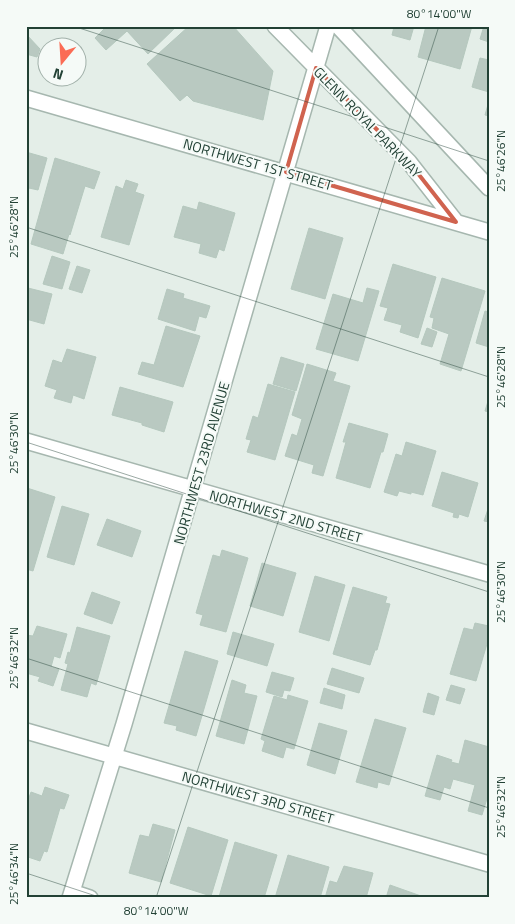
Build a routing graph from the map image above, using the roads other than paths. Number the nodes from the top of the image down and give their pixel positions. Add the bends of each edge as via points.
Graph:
1 (275, 26) edge
2 (328, 26) edge
3 (338, 26) edge
4 (316, 68) junction
5 (26, 98) edge
6 (286, 172) junction
7 (489, 188) edge
8 (456, 222) junction
9 (489, 232) edge
10 (26, 441) edge
11 (194, 489) junction
12 (489, 574) edge
13 (26, 731) edge
14 (114, 756) junction
15 (489, 864) edge
16 (71, 895) edge
17 (90, 898) edge

1 - 4 street, GLENN ROYAL PARKWAY
2 - 4 street, NORTHWEST 23RD AVENUE
3 - 7 street
4 - 6 street, NORTHWEST 23RD AVENUE
4 - 8 street, GLENN ROYAL PARKWAY via 409,162
5 - 6 street, NORTHWEST 1ST STREET
6 - 8 street, NORTHWEST 1ST STREET
6 - 11 street, NORTHWEST 23RD AVENUE
8 - 9 street, NORTHWEST 1ST STREET
10 - 11 street, NORTHWEST 2ND STREET
11 - 12 street, NORTHWEST 2ND STREET
11 - 14 street, NORTHWEST 23RD AVENUE
13 - 14 street, NORTHWEST 3RD STREET
14 - 15 street, NORTHWEST 3RD STREET
14 - 16 street, NORTHWEST 23RD AVENUE
16 - 17 street

